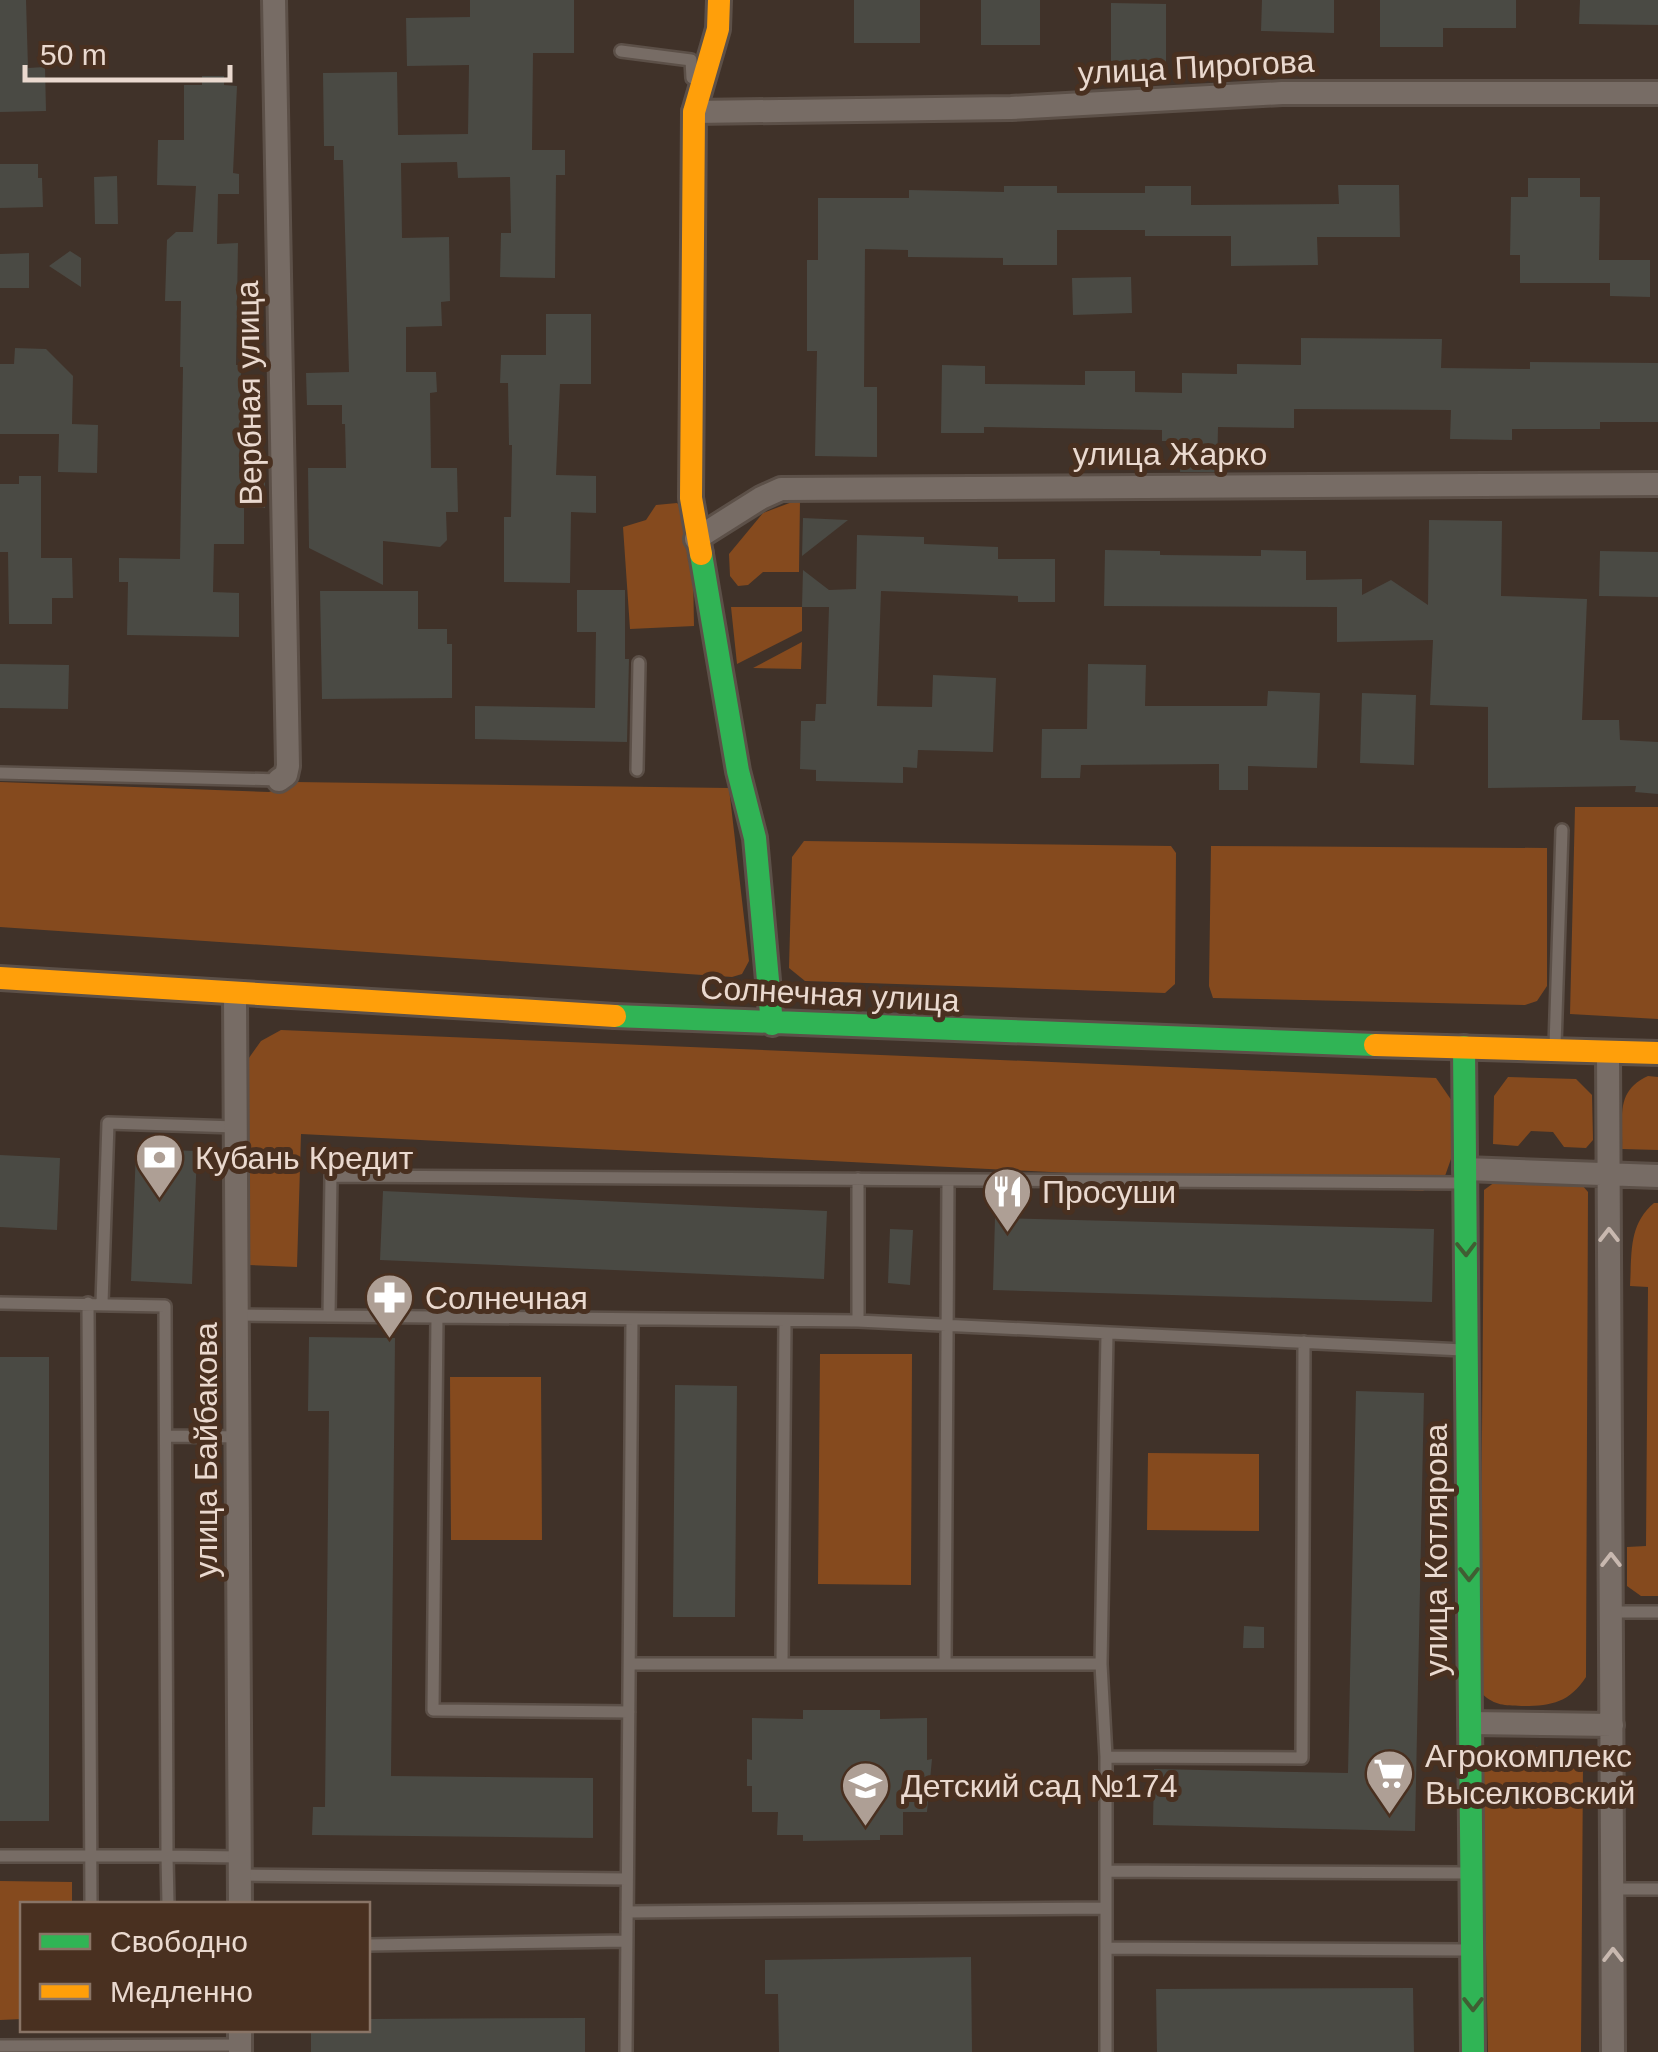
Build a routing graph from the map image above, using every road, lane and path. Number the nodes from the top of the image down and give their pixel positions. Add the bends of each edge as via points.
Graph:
1 (274, 0) edge
2 (719, 0) edge
3 (621, 51) dead end
4 (1658, 93) edge
5 (694, 112) junction
6 (1658, 484) edge
7 (696, 539) junction
8 (638, 663) dead end
9 (637, 770) dead end
10 (0, 774) edge
11 (278, 780) joint
12 (1562, 830) dead end
13 (0, 978) edge
14 (235, 995) junction
15 (772, 1024) junction
16 (1464, 1047) junction
17 (1555, 1050) junction
18 (1608, 1052) junction
19 (1658, 1053) edge
20 (236, 1127) junction
21 (1609, 1174) junction
22 (1466, 1176) junction
23 (1658, 1176) edge
24 (858, 1179) junction
25 (948, 1180) junction
26 (0, 1303) edge
27 (88, 1303) junction
28 (102, 1303) junction
29 (238, 1315) junction
30 (329, 1316) junction
31 (437, 1317) junction
32 (632, 1319) junction
33 (784, 1320) junction
34 (858, 1321) junction
35 (946, 1327) junction
36 (1107, 1334) junction
37 (1304, 1342) junction
38 (1467, 1350) junction
39 (168, 1436) junction
40 (240, 1437) junction
41 (1611, 1612) junction
42 (1658, 1612) edge
43 (630, 1664) junction
44 (782, 1664) junction
45 (945, 1664) junction
46 (1101, 1664) junction
47 (629, 1712) junction
48 (1470, 1724) junction
49 (1612, 1725) junction
50 (1106, 1757) junction
51 (0, 1856) edge
52 (90, 1856) junction
53 (167, 1856) junction
54 (240, 1866) junction
55 (1106, 1871) junction
56 (1472, 1873) junction
57 (628, 1880) junction
58 (1612, 1889) junction
59 (1658, 1889) edge
60 (91, 1902) edge
61 (168, 1902) edge
62 (240, 1902) edge
63 (1106, 1908) junction
64 (627, 1912) junction
65 (626, 1941) junction
66 (370, 1945) edge
67 (1106, 1948) junction
68 (1472, 1950) junction
69 (240, 2042) edge
70 (0, 2046) edge
71 (132, 2049) edge
72 (626, 2052) edge
73 (1106, 2052) edge
74 (1473, 2052) edge
75 (1614, 2052) edge

1 - 11 street, Вербная улица via 288,766
2 - 5 street via 718,29
3 - 5 lane via 691,60
4 - 5 street, улица Пирогова via 1282,93 1012,108
5 - 7 street via 690,458
6 - 7 street, улица Жарко via 781,489
7 - 15 street via 755,838
8 - 9 lane
10 - 11 lane
12 - 17 lane
13 - 14 street, Солнечная улица
14 - 15 street, Солнечная улица
14 - 20 street, улица Байбакова
15 - 16 street, Солнечная улица
16 - 17 street, Солнечная улица
16 - 22 street, улица Котлярова
17 - 18 street, Солнечная улица
18 - 19 street, Солнечная улица
18 - 21 street
20 - 28 lane via 108,1124
20 - 29 street, улица Байбакова
21 - 22 street
21 - 23 street
41 -> 21 street
22 - 25 lane
22 -> 38 street, улица Котлярова
24 - 25 lane
24 - 30 lane via 331,1176
24 - 34 lane
25 - 35 lane
26 - 27 lane
27 - 28 lane
27 - 52 lane
28 - 39 lane via 165,1306
29 - 30 lane
29 - 40 street, улица Байбакова
30 - 31 lane
31 - 32 lane
31 - 47 lane via 433,1710
32 - 33 lane
32 - 43 lane
33 - 34 lane
33 - 44 lane
34 - 35 lane
35 - 36 lane
35 - 45 lane
36 - 37 lane
36 - 46 lane
37 - 38 lane
37 - 50 lane via 1302,1758
38 -> 48 street, улица Котлярова
39 - 40 lane
39 - 53 lane
40 - 54 street, улица Байбакова
41 - 42 lane
41 - 49 street
43 - 44 lane
43 - 47 lane
44 - 45 lane
45 - 46 lane
46 - 50 lane
47 - 57 lane
48 - 49 street
48 - 56 street, улица Котлярова
49 - 58 street
50 - 55 lane
51 - 52 lane
52 - 53 lane
52 - 60 lane
53 - 54 lane
53 - 61 lane
54 - 57 lane
54 - 62 street, улица Байбакова
55 - 56 lane
55 - 63 lane
56 - 68 street, улица Котлярова
57 - 64 lane
58 - 59 lane
75 -> 58 street
63 - 64 lane
63 - 67 lane
64 - 65 lane
65 - 66 lane
65 - 72 lane
67 - 68 lane
67 - 73 lane
68 -> 74 street, улица Котлярова
69 - 71 lane
70 - 71 lane

